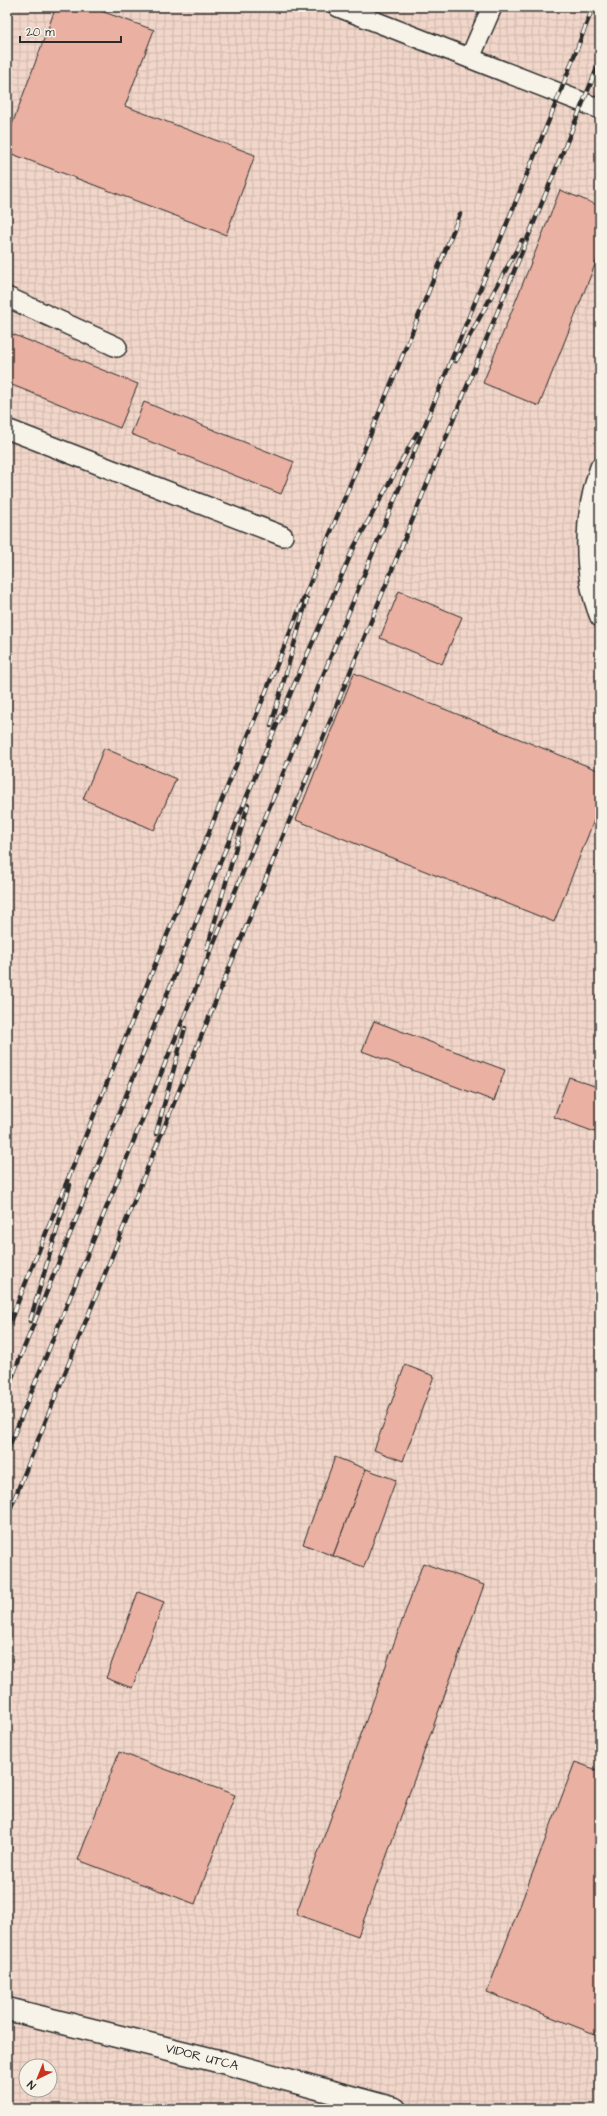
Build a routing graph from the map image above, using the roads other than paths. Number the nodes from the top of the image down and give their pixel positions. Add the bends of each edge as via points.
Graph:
1 (338, 7) edge
2 (492, 7) edge
3 (470, 58) junction
4 (600, 109) edge
5 (7, 297) edge
6 (117, 347) dead end
7 (7, 429) edge
8 (600, 467) edge
9 (283, 536) dead end
10 (600, 617) edge
11 (7, 2009) edge
12 (395, 2109) edge

1 - 3 lane
2 - 3 lane
3 - 4 lane
5 - 6 lane
7 - 9 lane
8 - 10 lane via 588,519 587,550 592,588
11 - 12 street, VIDOR UTCA via 222,2062

